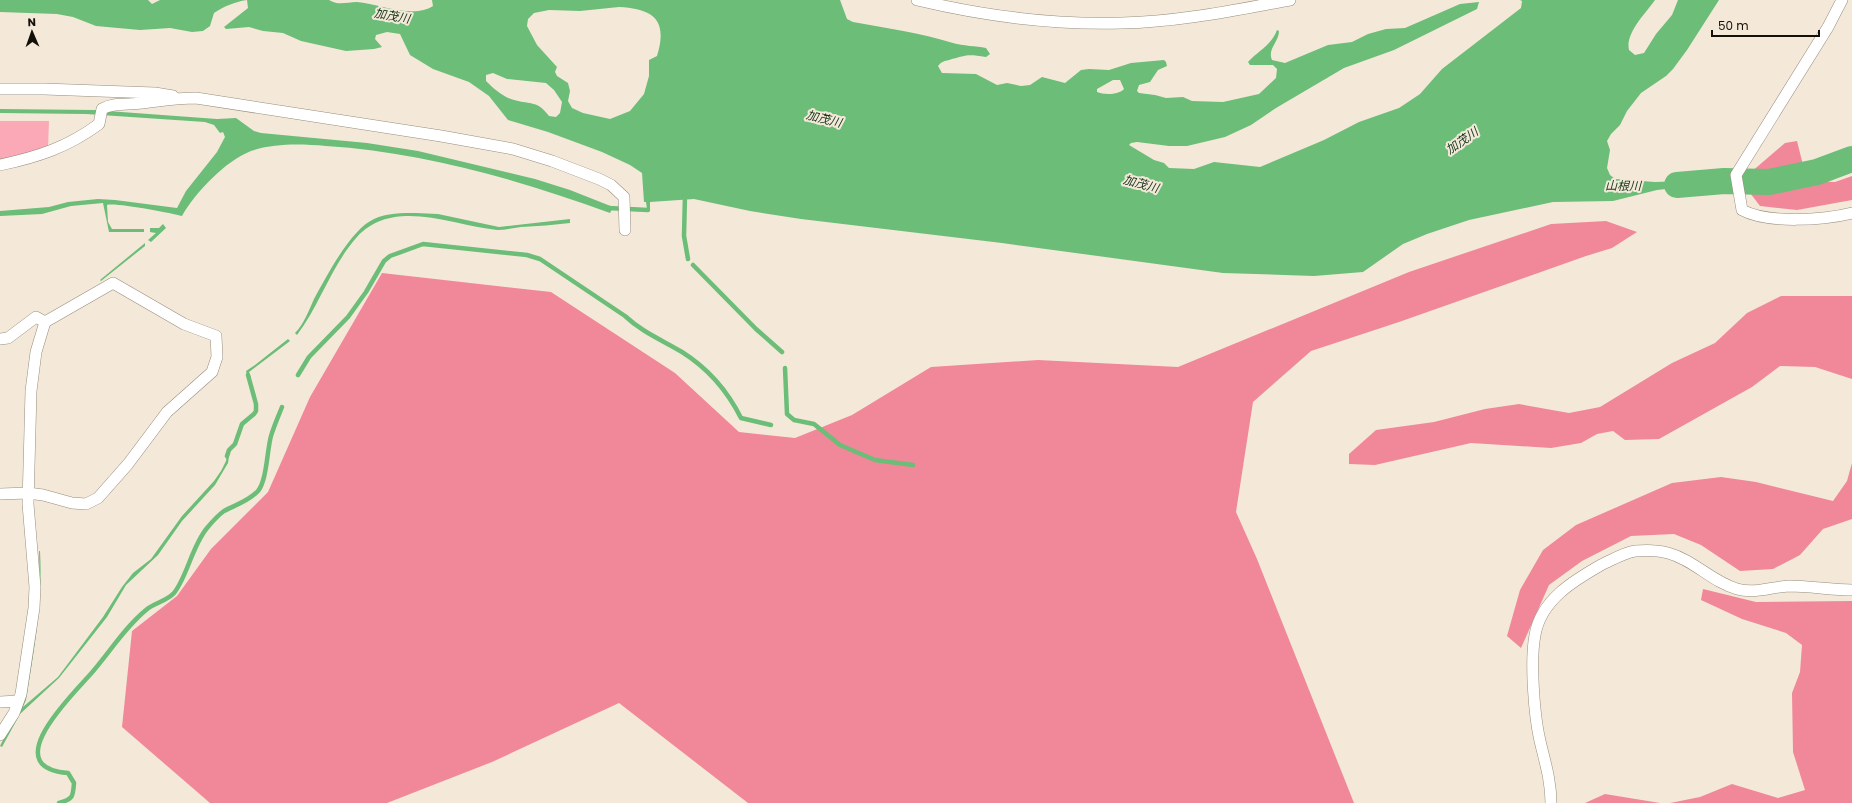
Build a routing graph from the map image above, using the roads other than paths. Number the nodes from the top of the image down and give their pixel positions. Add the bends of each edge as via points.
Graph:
1 (917, 0) edge
2 (1290, 0) edge
3 (1842, 0) edge
4 (0, 89) edge
5 (181, 98) junction
6 (0, 165) edge
7 (1852, 213) edge
8 (625, 230) dead end
9 (45, 322) junction
10 (0, 339) edge
11 (28, 493) junction
12 (0, 494) edge
13 (1852, 590) edge
14 (18, 701) junction
15 (0, 702) edge
16 (0, 735) edge
17 (1551, 803) edge

1 - 2 street via 1009,18 1122,23 1230,11
3 - 7 street via 1828,27 1736,175 1742,210 1751,215 1825,218
4 - 5 street via 155,93
5 - 6 street via 141,104 109,105 102,109 99,124 70,144 41,155
5 - 8 street via 238,104 513,149 552,161 611,185 624,197
9 - 10 street via 36,317 8,338
9 - 11 street via 36,352 31,391
9 - 11 street via 113,283 184,324 216,336 217,358 212,372 167,412 128,464 98,498 86,504
11 - 12 street
11 - 14 street via 35,587 25,680
13 - 17 street via 1786,586 1757,591 1738,590 1686,560 1652,550 1634,551 1619,556 1572,582 1544,611 1535,634 1533,659 1536,714 1548,769
14 - 15 street
14 - 16 street via 14,713

